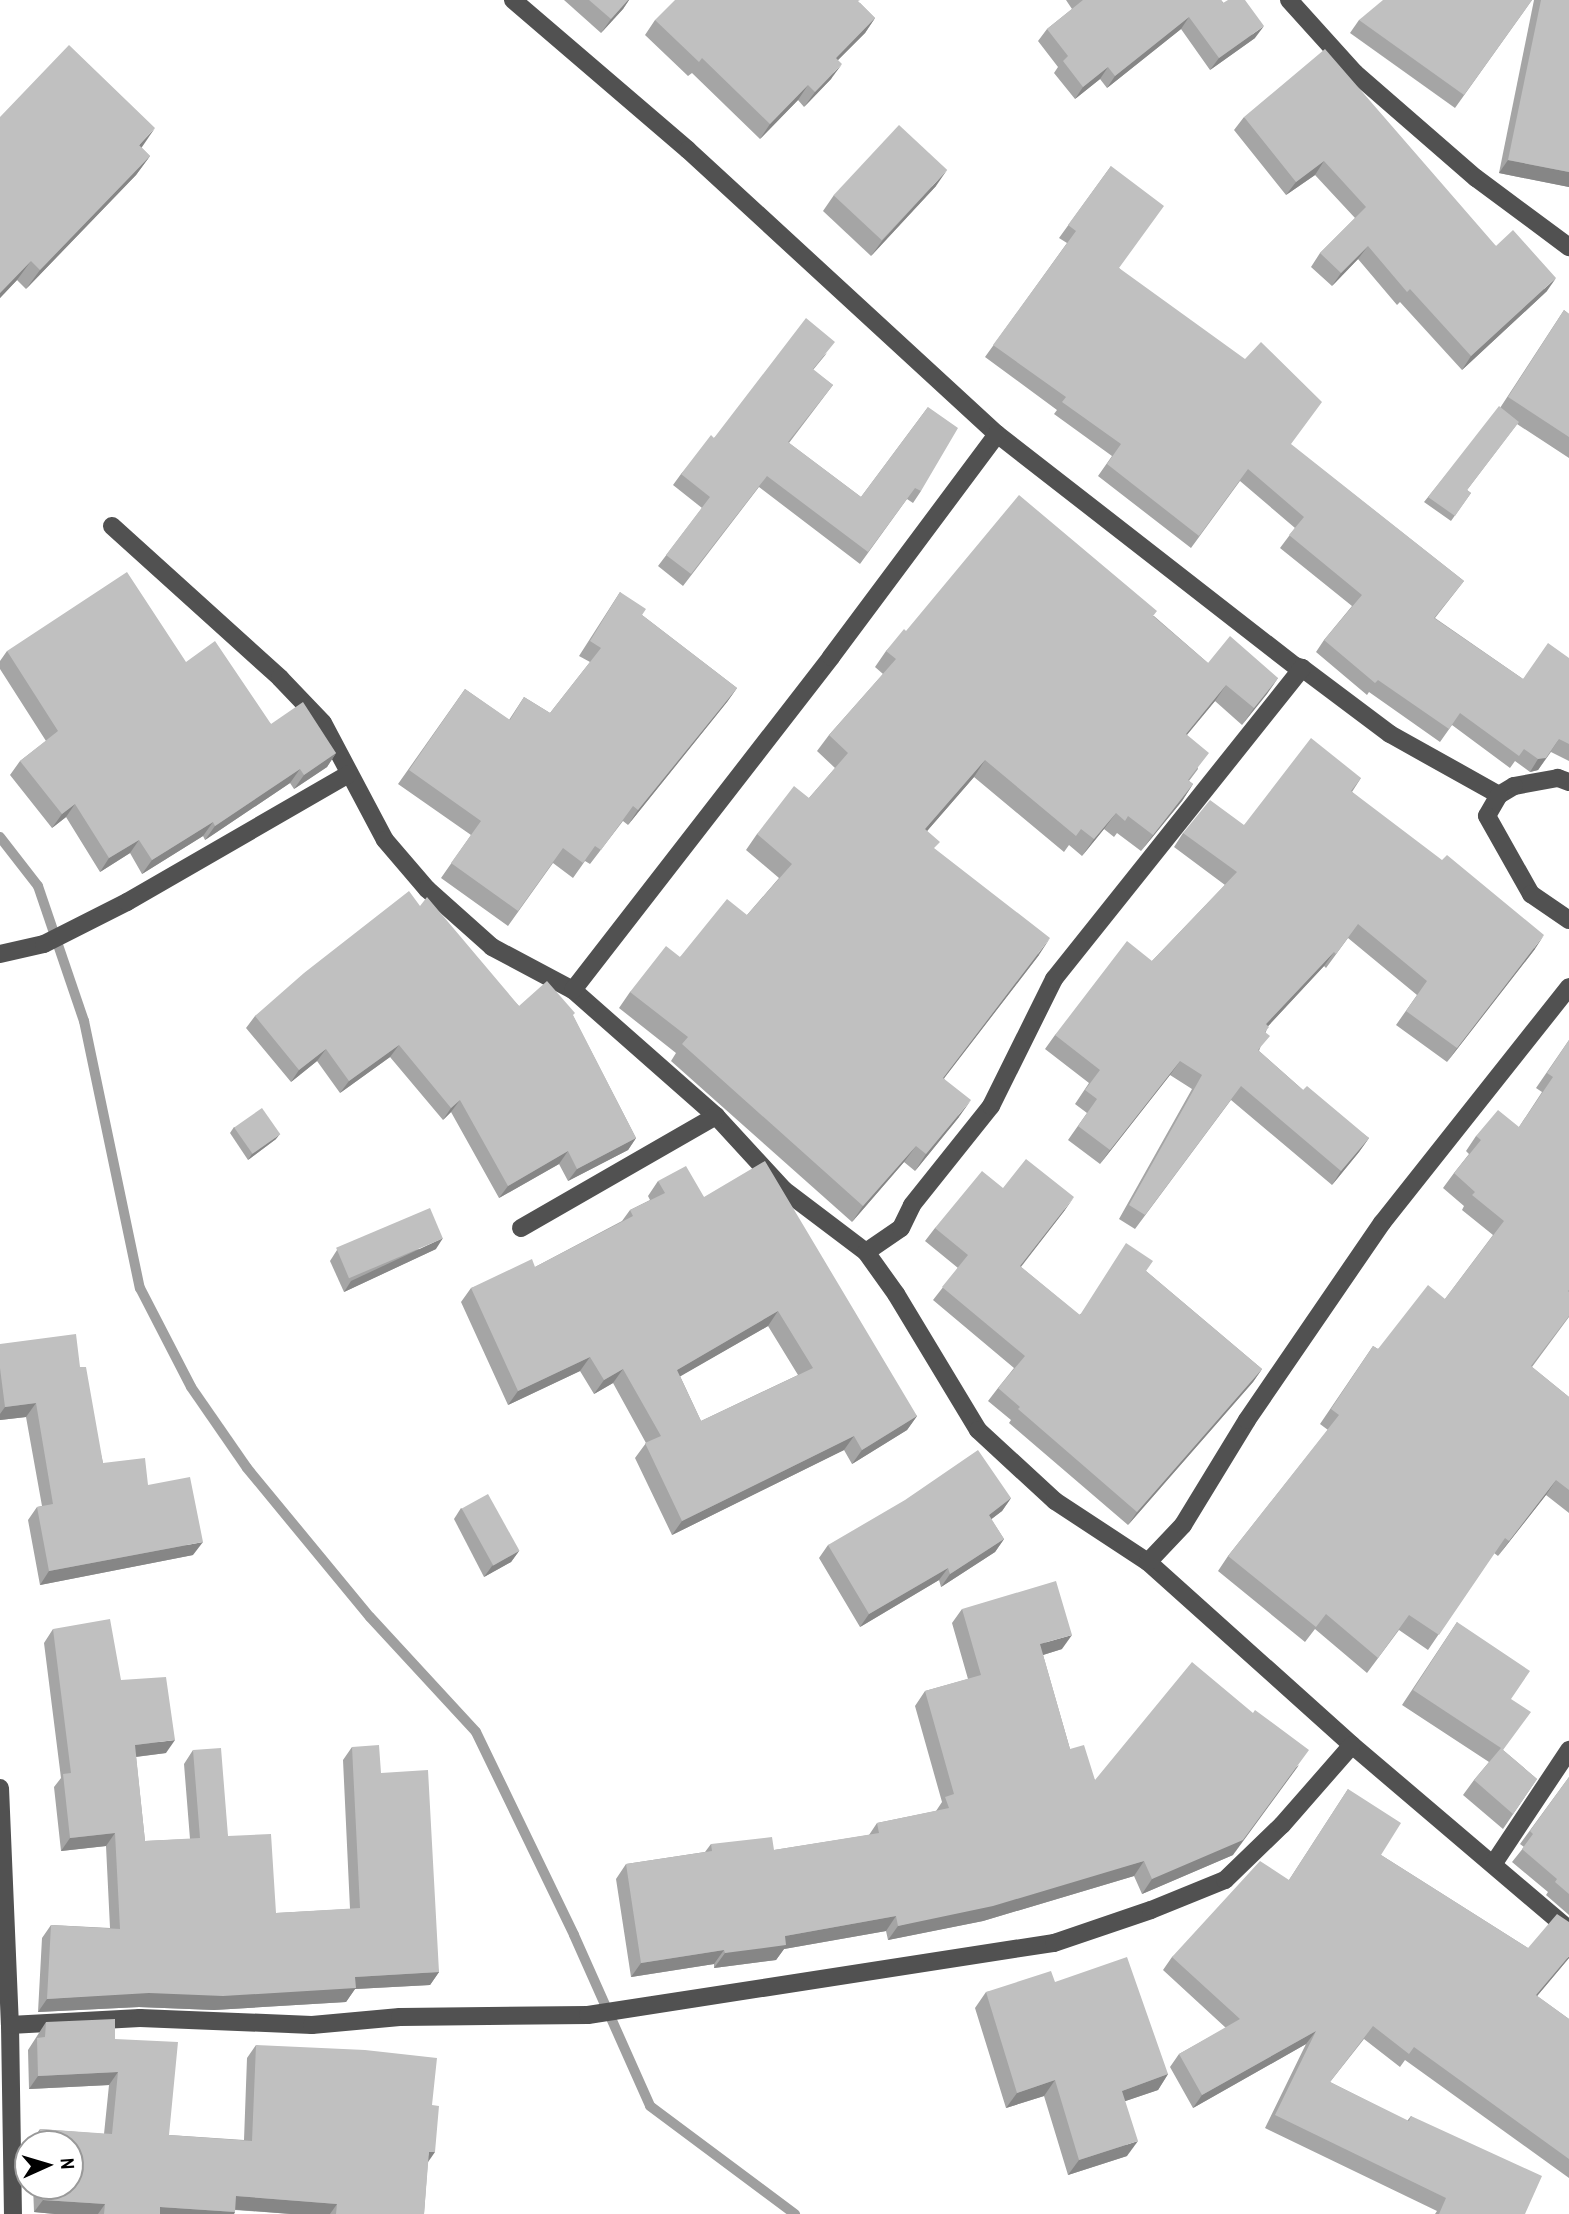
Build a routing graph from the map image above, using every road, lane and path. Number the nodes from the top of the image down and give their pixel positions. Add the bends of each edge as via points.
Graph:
1 (513, 0) edge
2 (1289, 0) edge
3 (1569, 247) edge
4 (997, 433) junction
5 (112, 526) dead end
6 (1302, 668) junction
7 (349, 774) junction
8 (1569, 782) edge
9 (1499, 795) junction
10 (1569, 920) edge
11 (0, 954) edge
12 (1569, 987) edge
13 (573, 989) junction
14 (716, 1116) junction
15 (521, 1228) dead end
16 (866, 1252) junction
17 (1148, 1562) junction
18 (1352, 1745) junction
19 (1569, 1751) edge
20 (0, 1788) edge
21 (1494, 1863) junction
22 (1569, 1930) edge
23 (10, 2025) junction
24 (13, 2214) edge

1 - 4 street via 688,150
2 - 3 street via 1355,73 1476,178
4 - 6 street
4 - 13 street via 823,668
5 - 7 street via 280,678 323,723
6 - 9 street via 1391,734
6 - 16 street via 1054,979 991,1107 912,1205 901,1228
7 - 11 street via 127,902 44,944
7 - 13 street via 385,840 427,889 492,947
8 - 9 street via 1558,778 1514,786
9 - 10 street via 1487,816 1531,894
12 - 17 street via 1382,1223 1247,1420 1183,1525
13 - 14 street
14 - 15 street
14 - 16 street via 784,1190
16 - 17 street via 978,1430 1055,1501
17 - 18 street
18 - 21 street
18 - 23 street via 1282,1825 1225,1880 1054,1943 588,2015 400,2017 312,2025 140,2018
19 - 21 street
20 - 23 street
21 - 22 street
23 - 24 street

